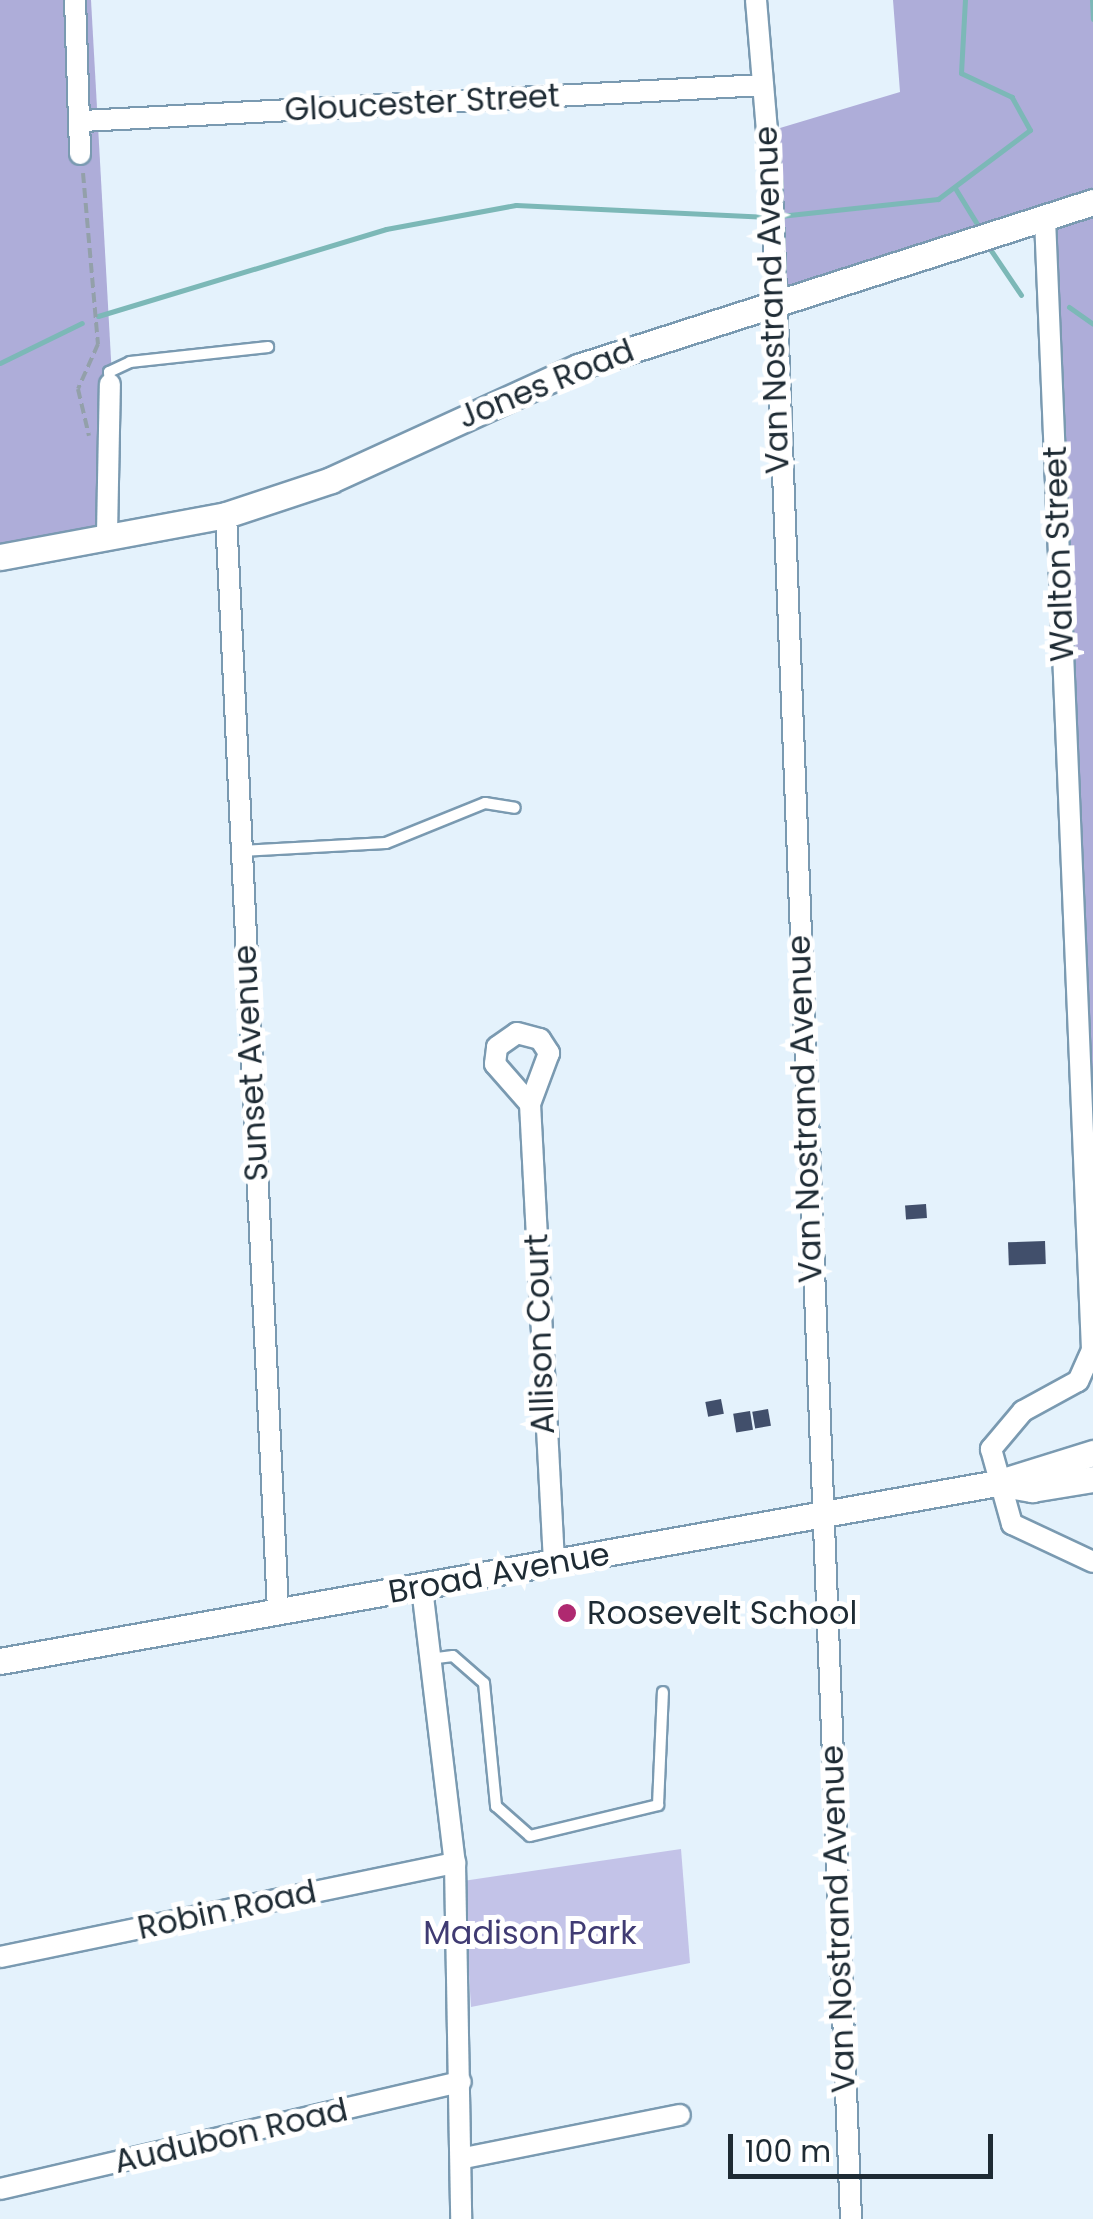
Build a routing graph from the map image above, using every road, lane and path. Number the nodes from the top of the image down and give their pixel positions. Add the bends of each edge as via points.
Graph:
1 (75, 0) edge
2 (756, 0) edge
3 (762, 85) junction
4 (83, 122) junction
5 (80, 154) joint
6 (1093, 202) edge
7 (1046, 219) junction
8 (771, 306) junction
9 (268, 347) dead end
10 (110, 384) joint
11 (91, 450) dead end
12 (226, 515) junction
13 (107, 534) junction
14 (0, 557) edge
15 (515, 808) dead end
16 (240, 851) junction
17 (530, 1104) dead end
18 (1093, 1453) edge
19 (1093, 1479) edge
20 (997, 1483) junction
21 (821, 1515) junction
22 (1093, 1562) edge
23 (554, 1564) junction
24 (422, 1588) junction
25 (278, 1611) junction
26 (428, 1660) junction
27 (0, 1662) edge
28 (663, 1692) dead end
29 (455, 1863) junction
30 (0, 1957) edge
31 (461, 2082) junction
32 (680, 2115) dead end
33 (464, 2158) junction
34 (0, 2190) edge
35 (461, 2219) edge
36 (851, 2219) edge

1 - 4 street
2 - 3 street, Van Nostrand Avenue
3 - 4 street, Gloucester Street
3 - 8 street, Van Nostrand Avenue via 772,205
4 - 5 street
5 - 11 path via 98,344 78,390
6 - 7 street, Jones Road
7 - 8 street, Jones Road
7 - 20 street, Walton Street via 1092,1350 1078,1381 1023,1412 991,1449
8 - 12 street, Jones Road via 578,366 331,480
8 - 21 street, Van Nostrand Avenue
9 - 10 lane via 130,362 109,372
10 - 13 street
12 - 13 street, Jones Road
12 - 16 street, Sunset Avenue
13 - 14 street, Jones Road
15 - 16 lane via 486,803 375,844
16 - 25 street, Sunset Avenue
17 - 23 street, Allison Court
18 - 20 street, Broad Avenue
19 - 20 street, Broad Avenue via 1032,1489
20 - 21 street, Broad Avenue
20 - 22 street via 1019,1530
21 - 23 street, Broad Avenue
21 - 36 street, Van Nostrand Avenue
23 - 24 street, Broad Avenue
24 - 25 street, Broad Avenue
24 - 26 street
25 - 27 street, Broad Avenue
26 - 28 lane via 453,1656 484,1683 496,1806 530,1836 658,1805
26 - 29 street
29 - 30 street, Robin Road
29 - 31 street
31 - 33 street
31 - 34 street, Audubon Road
32 - 33 street
33 - 35 street

